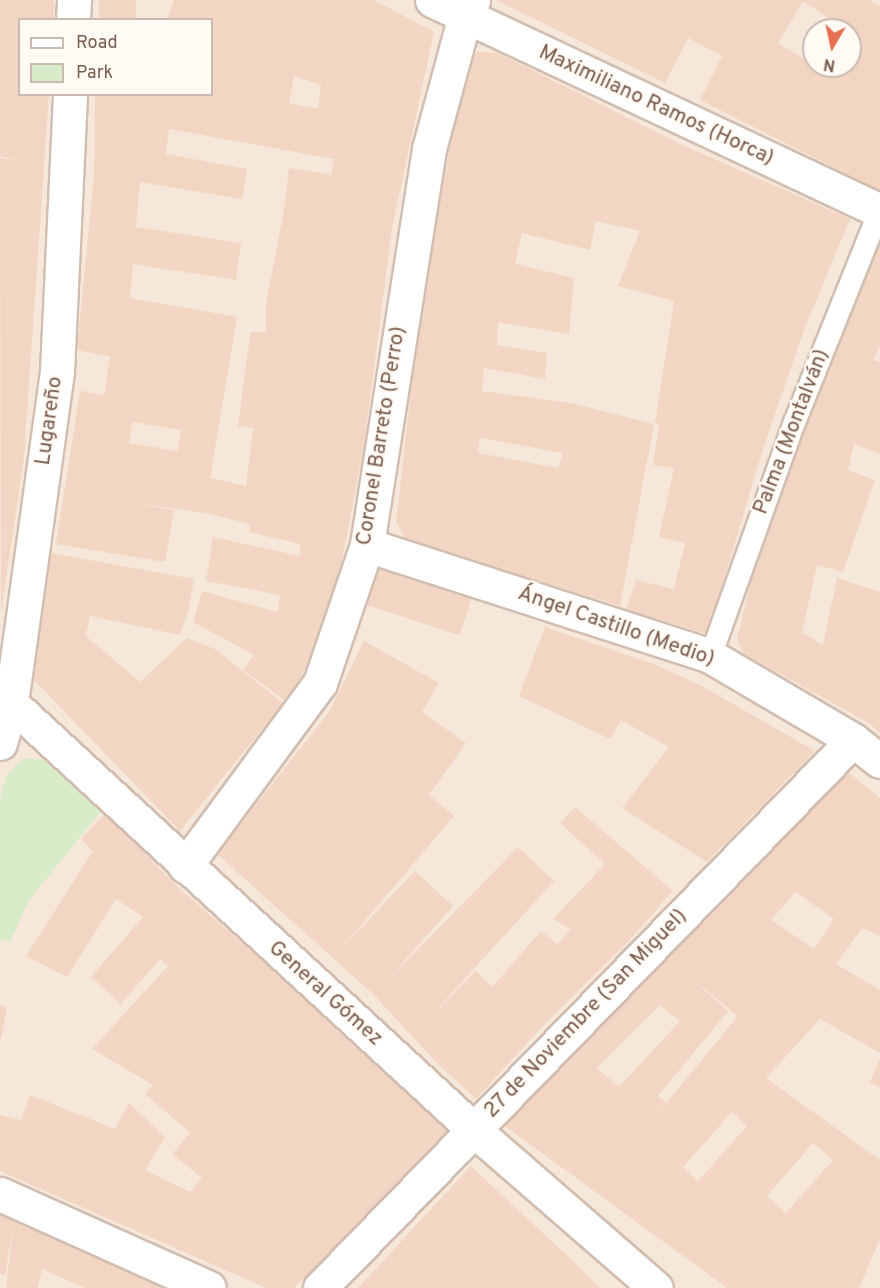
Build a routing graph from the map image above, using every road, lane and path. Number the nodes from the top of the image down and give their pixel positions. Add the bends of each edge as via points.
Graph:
1 (74, 0) edge
2 (432, 0) edge
3 (469, 8) edge
4 (73, 18) edge
5 (70, 96) edge
6 (880, 211) edge
7 (367, 544) junction
8 (710, 656) junction
9 (6, 698) edge
10 (853, 740) junction
11 (54, 742) junction
12 (0, 743) edge
13 (0, 755) edge
14 (880, 761) edge
15 (185, 866) junction
16 (473, 1129) junction
17 (0, 1194) edge
18 (209, 1288) edge
19 (320, 1288) edge
20 (657, 1288) edge

1 - 4 street
2 - 3 street, Maximiliano Ramos (Horca)
3 - 6 street, Maximiliano Ramos (Horca)
3 - 7 street, Coronel Barreto (Perro) via 429,149
5 - 9 street, Lugareño via 57,371
6 - 8 lane, Palma (Montalván) via 794,422
7 - 8 street, Ángel Castillo (Medio)
7 - 15 street, Coronel Barreto (Perro) via 320,683
8 - 10 street, Ángel Castillo (Medio)
9 - 11 street, General Gómez
9 - 12 street, Lugareño
10 - 14 street, Ángel Castillo (Medio)
10 - 16 street, 27 de Noviembre (San Miguel)
11 - 13 street via 30,738
11 - 15 street, General Gómez
15 - 16 street, General Gómez
16 - 19 street, 27 de Noviembre (San Miguel)
16 - 20 street, General Gómez
17 - 18 street

